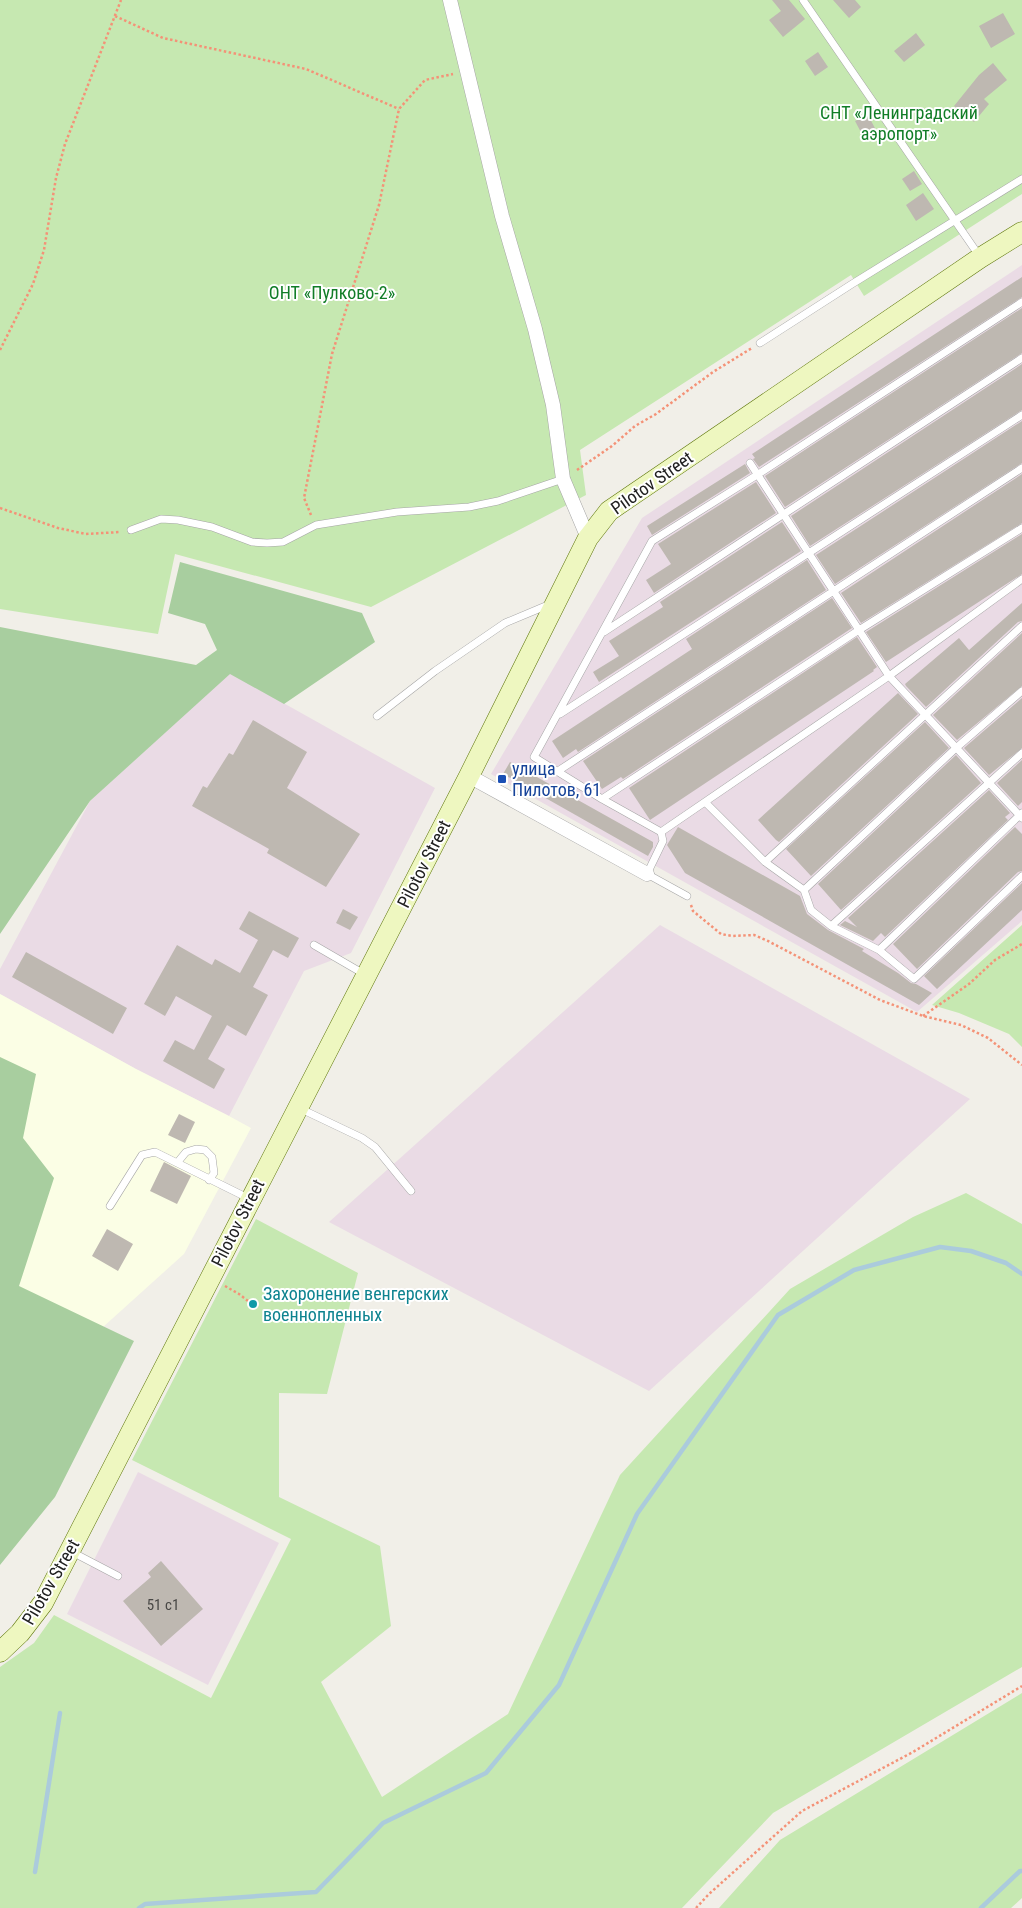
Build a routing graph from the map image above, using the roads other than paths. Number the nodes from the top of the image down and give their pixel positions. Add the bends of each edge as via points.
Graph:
1 (450, 0) edge
2 (803, 0) edge
3 (1022, 179) edge
4 (955, 220) junction
5 (1022, 232) edge
6 (980, 258) junction
7 (1022, 302) edge
8 (760, 343) road end
9 (1022, 358) edge
10 (1022, 415) edge
11 (750, 463) dead end
12 (1022, 468) edge
13 (757, 475) junction
14 (563, 480) junction
15 (783, 514) junction
16 (1022, 528) edge
17 (131, 530) road end
18 (588, 538) junction
19 (808, 552) junction
20 (1022, 579) edge
21 (833, 591) junction
22 (556, 602) junction
23 (1022, 626) edge
24 (859, 630) junction
25 (602, 633) junction
26 (889, 676) junction
27 (1022, 690) edge
28 (924, 714) junction
29 (558, 715) junction
30 (377, 716) dead end
31 (956, 748) junction
32 (1022, 753) edge
33 (558, 771) junction
34 (469, 776) junction
35 (988, 782) junction
36 (602, 800) junction
37 (705, 802) junction
38 (1021, 815) edge
39 (661, 832) junction
40 (764, 862) junction
41 (647, 874) junction
42 (1022, 876) edge
43 (804, 890) junction
44 (687, 896) road end
45 (831, 926) junction
46 (314, 945) dead end
47 (879, 950) junction
48 (366, 975) junction
49 (298, 1107) junction
50 (177, 1163) junction
51 (209, 1180) junction
52 (411, 1191) dead end
53 (251, 1199) junction
54 (110, 1206) dead end
55 (70, 1551) junction
56 (118, 1576) dead end
57 (0, 1652) edge

1 - 14 street via 502,216 553,405
2 - 4 lane
3 - 4 lane
4 - 6 lane
4 - 8 lane
5 - 6 street, Pilotov Street
6 - 18 street, Pilotov Street via 609,511
7 - 13 lane
9 - 15 lane
10 - 19 lane
11 - 13 lane
12 - 21 lane
13 - 15 lane
13 - 25 lane via 652,541
14 - 17 lane via 498,501 316,525 283,542 267,544 178,520 161,519
14 - 18 street
15 - 19 lane
15 - 25 lane
16 - 24 lane
18 - 22 street, Pilotov Street
19 - 21 lane
19 - 29 lane
20 - 26 lane
21 - 24 lane
21 - 33 lane
22 - 30 lane via 505,623
22 - 34 street, Pilotov Street
23 - 28 lane
24 - 26 lane
24 - 36 lane
25 - 29 lane
26 - 28 lane
26 - 37 lane
27 - 31 lane
28 - 31 lane
28 - 40 lane
29 - 33 lane via 534,757
31 - 35 lane
31 - 43 lane
32 - 35 lane
33 - 36 lane
34 - 41 street
34 - 48 street, Pilotov Street
35 - 38 lane
35 - 45 lane
36 - 39 lane
37 - 39 lane
37 - 40 lane
38 - 47 lane
39 - 41 lane via 663,841
40 - 43 lane
41 - 44 lane
42 - 47 lane via 914,979
43 - 45 lane via 812,910
45 - 47 lane
46 - 48 lane
48 - 49 street, Pilotov Street
49 - 52 lane via 375,1147
49 - 53 street, Pilotov Street
50 - 51 lane
50 - 51 lane via 186,1152 205,1150 212,1157 214,1173
50 - 54 lane via 155,1152 142,1156
51 - 53 lane
53 - 55 street, Pilotov Street
55 - 56 lane
55 - 57 street, Pilotov Street via 43,1603 20,1633

